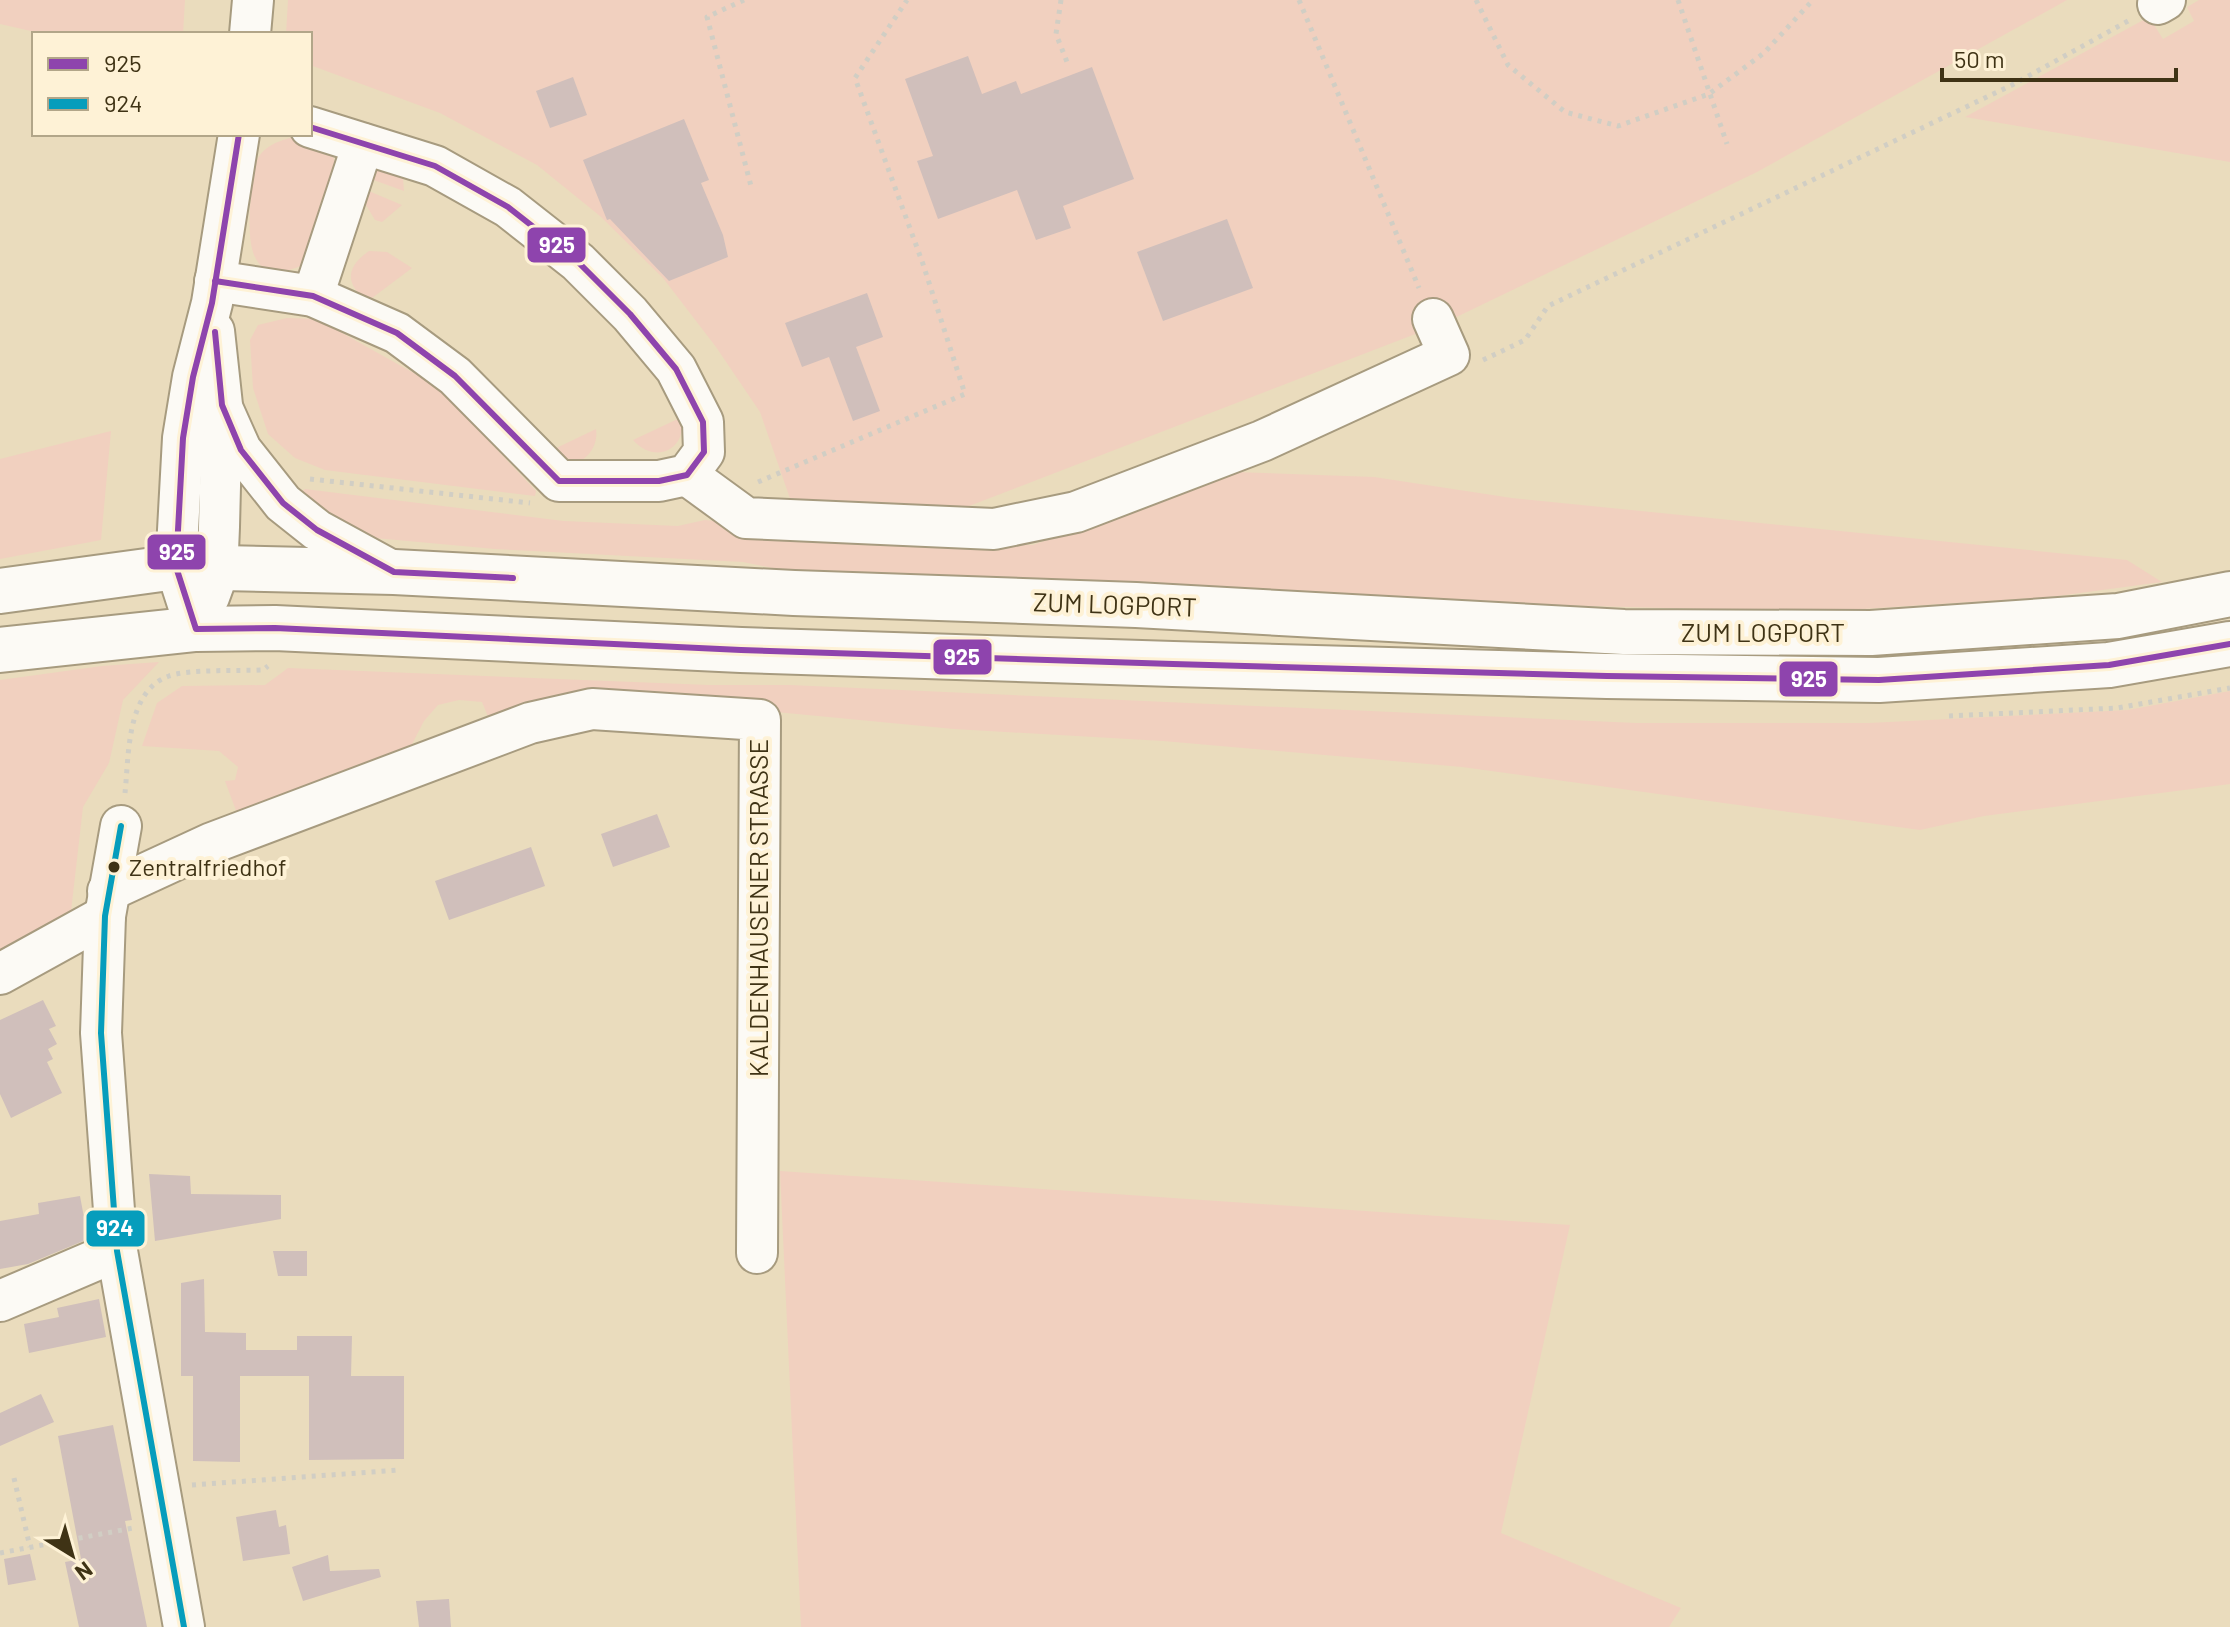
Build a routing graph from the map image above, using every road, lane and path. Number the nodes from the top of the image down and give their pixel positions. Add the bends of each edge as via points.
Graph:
1 (253, 0) edge
2 (744, 0) edge
3 (907, 0) edge
4 (1061, 0) edge
5 (1299, 0) edge
6 (1476, 0) edge
7 (1678, 0) edge
8 (1813, 0) edge
9 (2161, 2) edge
10 (250, 32) edge
11 (1069, 67) dead end
12 (1709, 94) junction
13 (312, 128) edge
14 (239, 136) edge
15 (363, 144) junction
16 (1727, 144) dead end
17 (752, 190) dead end
18 (214, 292) junction
19 (313, 296) junction
20 (1433, 319) joint
21 (1449, 355) junction
22 (222, 405) junction
23 (687, 475) junction
24 (723, 502) junction
25 (283, 503) junction
26 (534, 504) dead end
27 (197, 568) junction
28 (394, 572) junction
29 (0, 591) edge
30 (2230, 594) edge
31 (275, 628) junction
32 (196, 629) junction
33 (2230, 644) edge
34 (0, 650) edge
35 (121, 826) joint
36 (106, 904) junction
37 (0, 974) edge
38 (117, 1251) junction
39 (757, 1253) dead end
40 (0, 1301) edge
41 (399, 1470) dead end
42 (14, 1478) dead end
43 (162, 1505) junction
44 (30, 1547) junction
45 (0, 1553) edge
46 (184, 1627) edge

1 - 10 street
2 - 17 path via 707,17
3 - 24 path via 855,78 965,394 732,493
4 - 11 path via 1056,34
5 - 20 path
6 - 12 path via 1508,65 1565,112 1618,126
7 - 12 path
8 - 12 path via 1764,53
9 - 21 path via 2012,85 1548,306 1525,340 1475,364
12 - 16 path
13 - 15 street
14 - 18 street
15 - 19 street
15 - 23 street via 435,166 508,207 578,262 630,314 676,369 703,422 704,452
18 - 19 street
18 - 22 street
18 - 27 street via 183,438
19 - 23 street via 397,333 455,376 559,481 659,481
20 - 21 street
21 - 24 street via 1262,441 1076,512 994,529 746,518
22 - 25 street via 241,450
22 - 27 street
23 - 24 street
25 - 26 path via 296,477
25 - 28 street via 317,530
27 - 28 main road, ZUM LOGPORT
27 - 29 main road, ZUM LOGPORT
27 - 32 street
28 - 30 main road, ZUM LOGPORT via 1624,632 1871,633 2118,616
31 - 32 main road, ZUM LOGPORT
31 - 33 main road, ZUM LOGPORT via 1157,664 1879,680 2109,665
31 - 35 path via 274,660 263,670 171,675 155,683 133,723
32 - 34 main road, ZUM LOGPORT
35 - 36 street
36 - 37 street, KALDENHAUSENER STRASSE
36 - 38 street via 101,1033
36 - 39 street, KALDENHAUSENER STRASSE via 212,843 530,723 592,709 760,720
38 - 40 street
38 - 43 street
41 - 43 path
42 - 44 path
43 - 44 path
43 - 46 street
44 - 45 path

